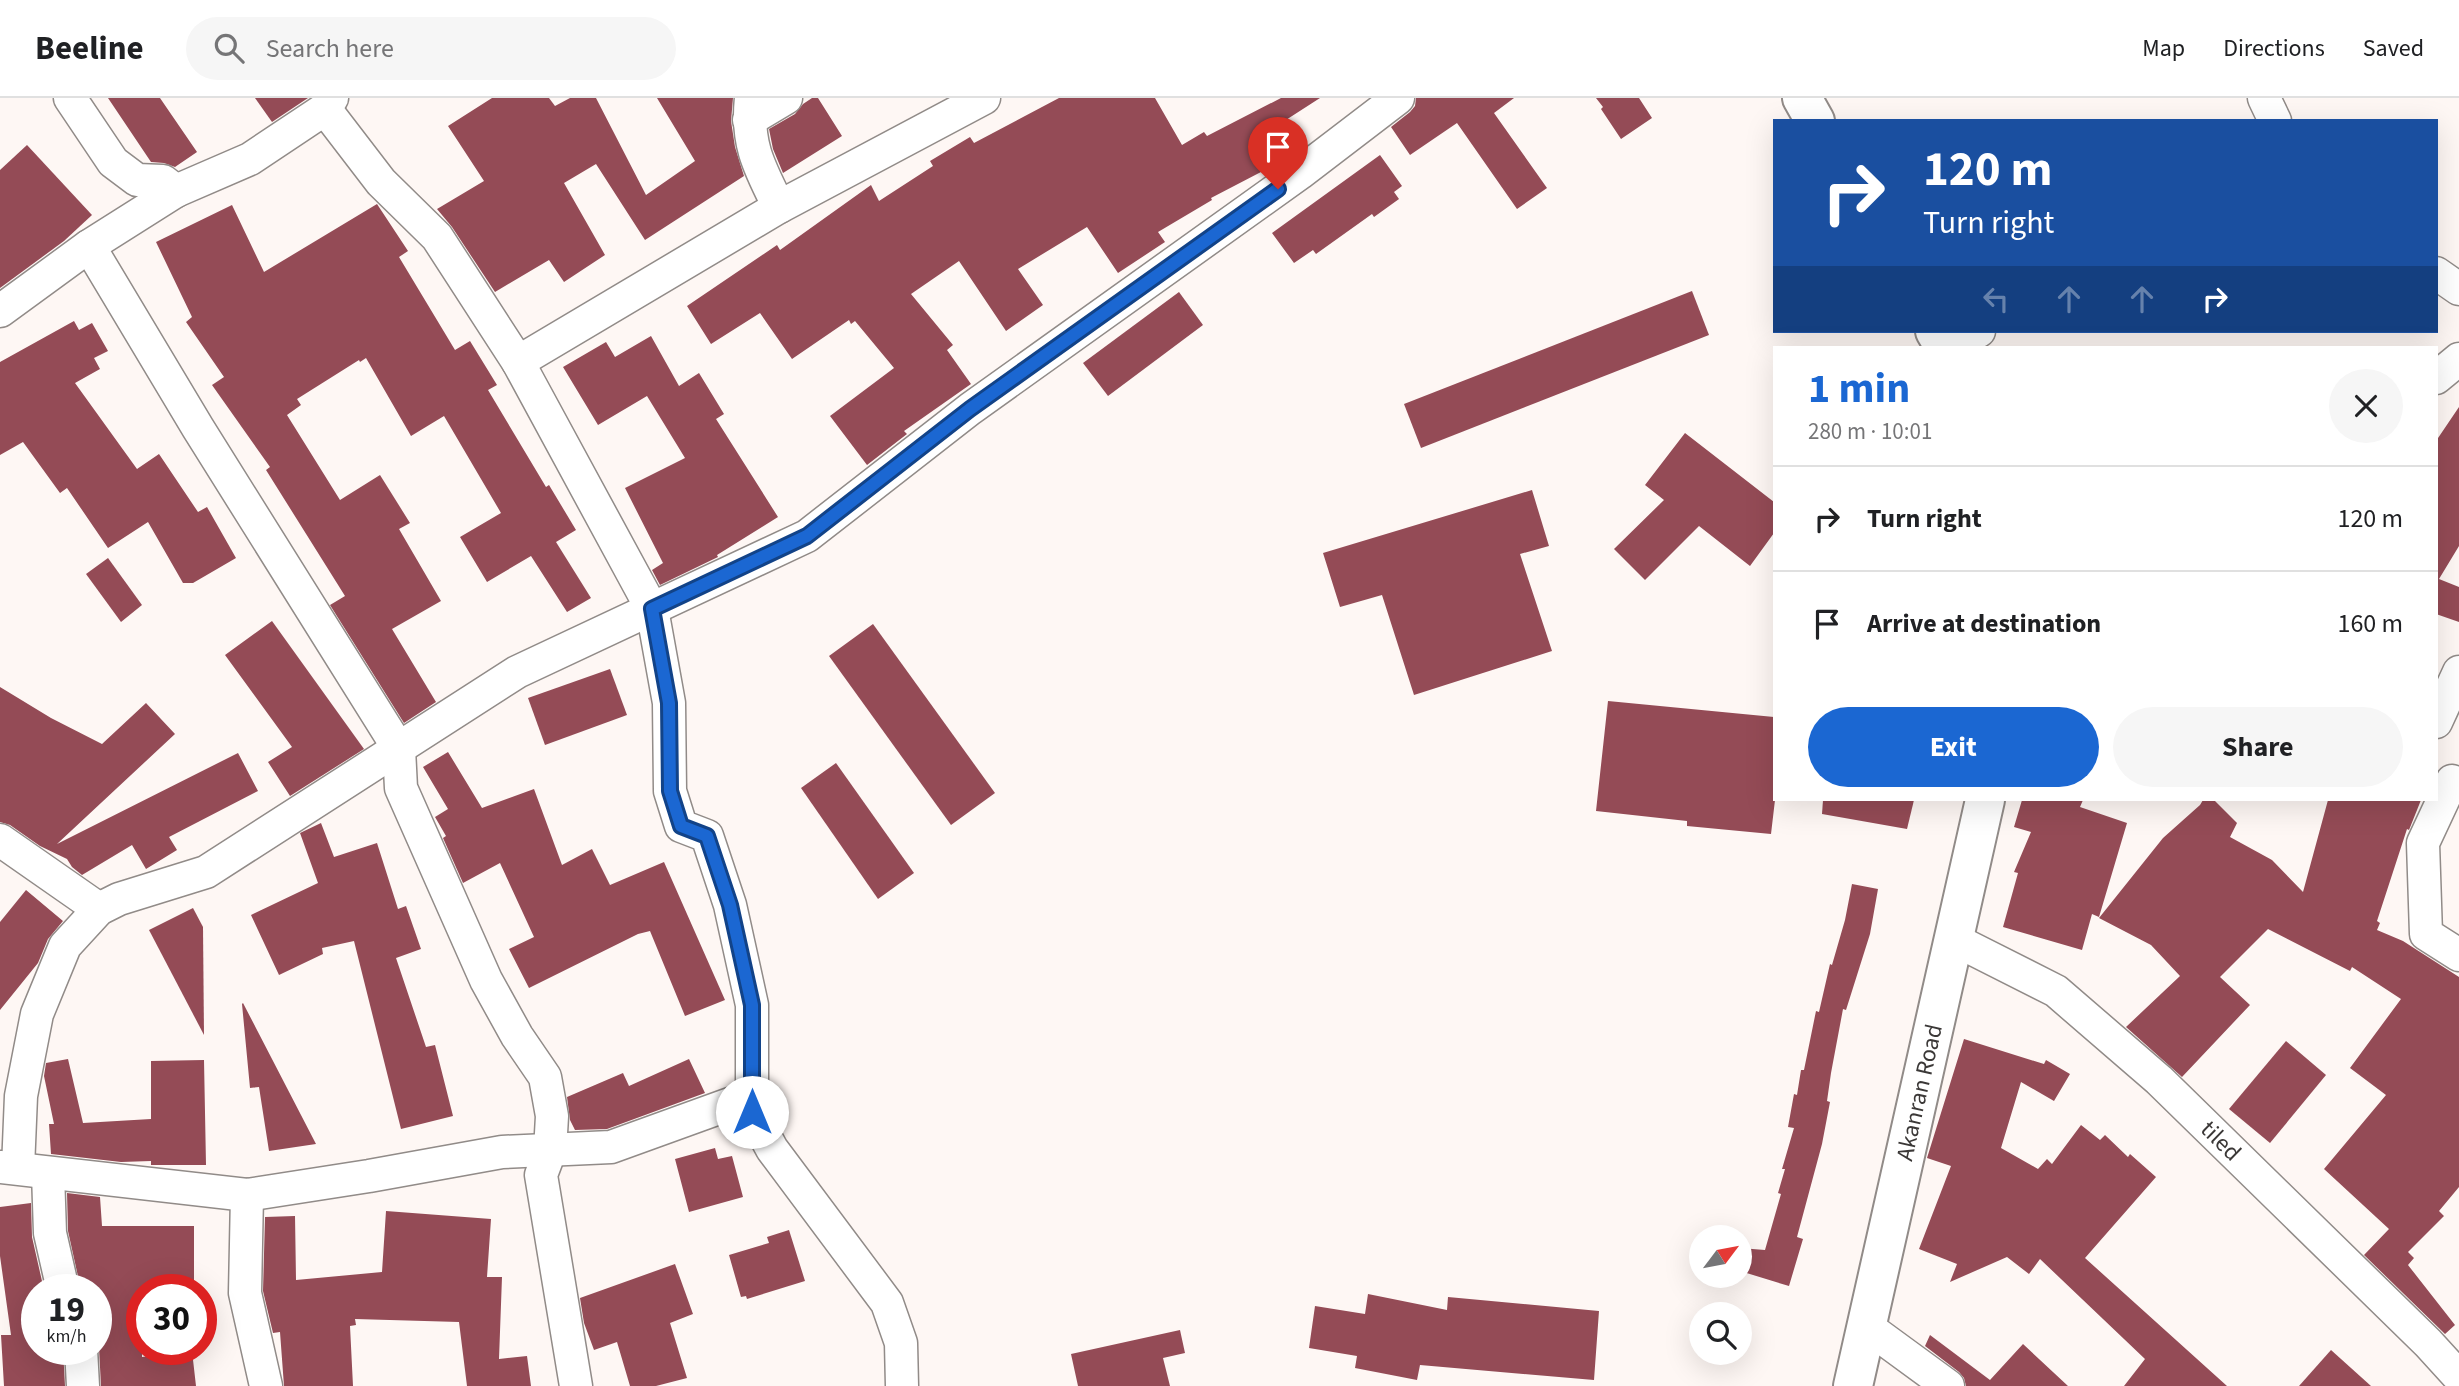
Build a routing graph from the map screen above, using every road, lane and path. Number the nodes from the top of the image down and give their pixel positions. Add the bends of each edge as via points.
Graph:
1 (70, 98) edge
2 (786, 98) edge
3 (984, 98) edge
4 (1398, 98) edge
5 (1802, 98) edge
6 (2264, 98) edge
7 (2286, 98) edge
8 (329, 104) edge
9 (750, 109) edge
10 (1814, 119) edge
11 (2274, 119) edge
12 (2276, 119) edge
13 (176, 191) junction
14 (779, 207) junction
15 (89, 246) junction
16 (2438, 274) edge
17 (2459, 289) edge
18 (0, 311) edge
19 (1975, 333) edge
20 (1951, 346) edge
21 (2459, 359) edge
22 (518, 362) junction
23 (2438, 376) edge
24 (652, 609) junction
25 (2459, 672) edge
26 (2438, 718) edge
27 (400, 749) junction
28 (2449, 780) edge
29 (1985, 801) edge
30 (0, 840) edge
31 (99, 909) junction
32 (1955, 940) junction
33 (2459, 955) edge
34 (752, 1096) junction
35 (546, 1163) junction
36 (22, 1169) edge
37 (247, 1195) junction
38 (59, 1274) edge
39 (1866, 1326) junction
40 (82, 1365) edge
41 (2459, 1377) edge
42 (83, 1386) edge
43 (266, 1386) edge
44 (576, 1386) edge
45 (902, 1386) edge
46 (1853, 1386) edge
47 (1948, 1386) edge

1 - 13 street via 113,162 137,180 163,181
2 - 9 street
3 - 14 street
4 - 24 street via 970,409 807,536
5 - 10 main road
6 - 11 street
7 - 12 street
8 - 13 street via 250,159
8 - 22 street via 381,183 438,237
9 - 14 street via 754,158
13 - 15 street
14 - 22 street
15 - 18 street
15 - 27 street
16 - 17 street
19 - 20 street
21 - 23 street
22 - 24 street
24 - 27 street via 517,672
24 - 34 street via 669,703 670,791 681,826 707,836 730,905 752,1005
25 - 26 street
27 - 31 street via 206,872
27 - 35 street via 401,788 486,980 545,1077 552,1116
28 - 33 street via 2423,844 2426,934
29 - 32 main road, Akanran Road
30 - 31 street
31 - 36 street via 65,946 37,1014 21,1096
32 - 39 main road, Akanran Road
32 - 41 street, tiled via 2056,991 2159,1080
34 - 35 street via 611,1147
34 - 45 street via 752,1112 772,1149 887,1303 901,1343
35 - 37 street via 502,1152
35 - 44 street
36 - 37 street
36 - 38 street via 50,1233
37 - 43 street via 245,1293
39 - 46 main road, Akanran Road
39 - 47 street
40 - 42 street

